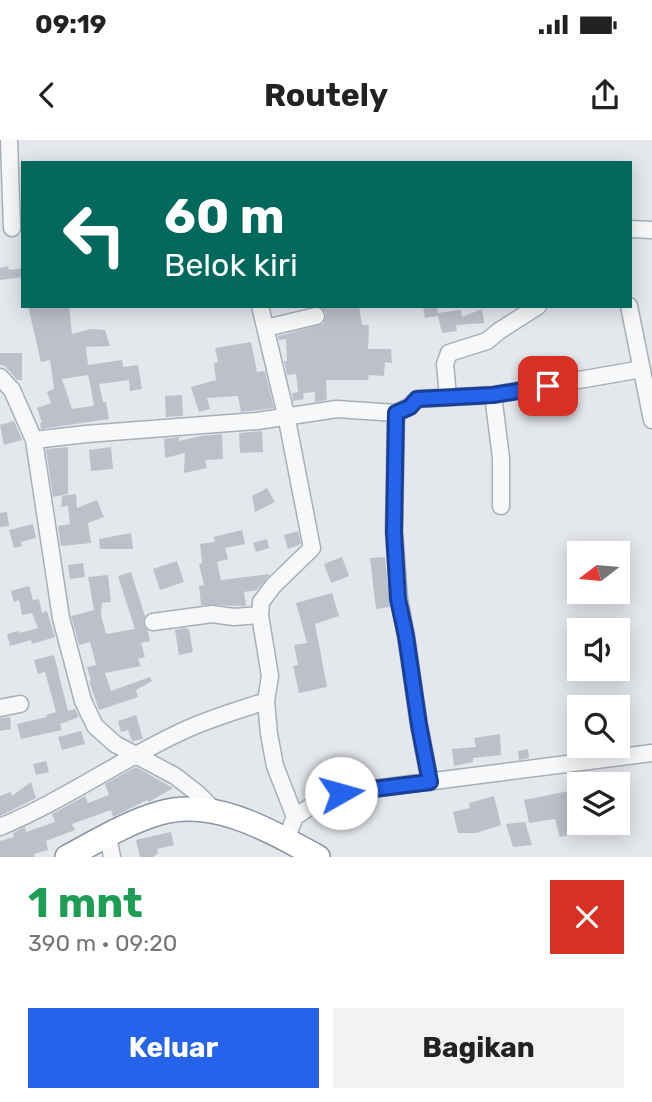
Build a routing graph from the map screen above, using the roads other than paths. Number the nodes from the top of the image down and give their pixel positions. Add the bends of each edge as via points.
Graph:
1 (9, 140) edge
2 (12, 228) dead end
3 (632, 229) edge
4 (652, 230) edge
5 (261, 308) edge
6 (535, 308) edge
7 (629, 308) edge
8 (316, 316) dead end
9 (266, 328) junction
10 (642, 369) junction
11 (0, 377) edge
12 (493, 395) junction
13 (448, 397) junction
14 (396, 413) junction
15 (286, 415) junction
16 (652, 420) edge
17 (34, 440) junction
18 (501, 506) dead end
19 (260, 615) junction
20 (153, 622) dead end
21 (266, 701) junction
22 (20, 704) dead end
23 (0, 708) edge
24 (652, 753) edge
25 (136, 755) junction
26 (430, 782) junction
27 (215, 811) junction
28 (295, 817) junction
29 (0, 827) edge
30 (286, 839) junction
31 (110, 846) edge
32 (67, 857) edge
33 (318, 857) edge

1 - 2 street
3 - 4 street
5 - 9 street
6 - 13 street via 487,341 449,353 445,364
7 - 10 street
8 - 9 street
9 - 15 street
10 - 12 street
10 - 16 street
11 - 17 street via 12,390
12 - 13 street
12 - 18 street
13 - 14 street via 417,399
14 - 15 street via 337,409
14 - 26 street via 398,599
15 - 17 street
15 - 19 street via 312,548 273,586 261,602
17 - 25 street via 61,618 83,701 95,726
19 - 20 street via 212,614
19 - 21 street via 270,676
21 - 25 street via 187,729
21 - 28 street via 275,766
22 - 23 street
24 - 26 street
25 - 27 street via 175,776
25 - 29 street
26 - 28 street via 341,793
27 - 30 highway
27 - 31 highway via 163,812
28 - 30 street
30 - 33 highway
31 - 32 highway

